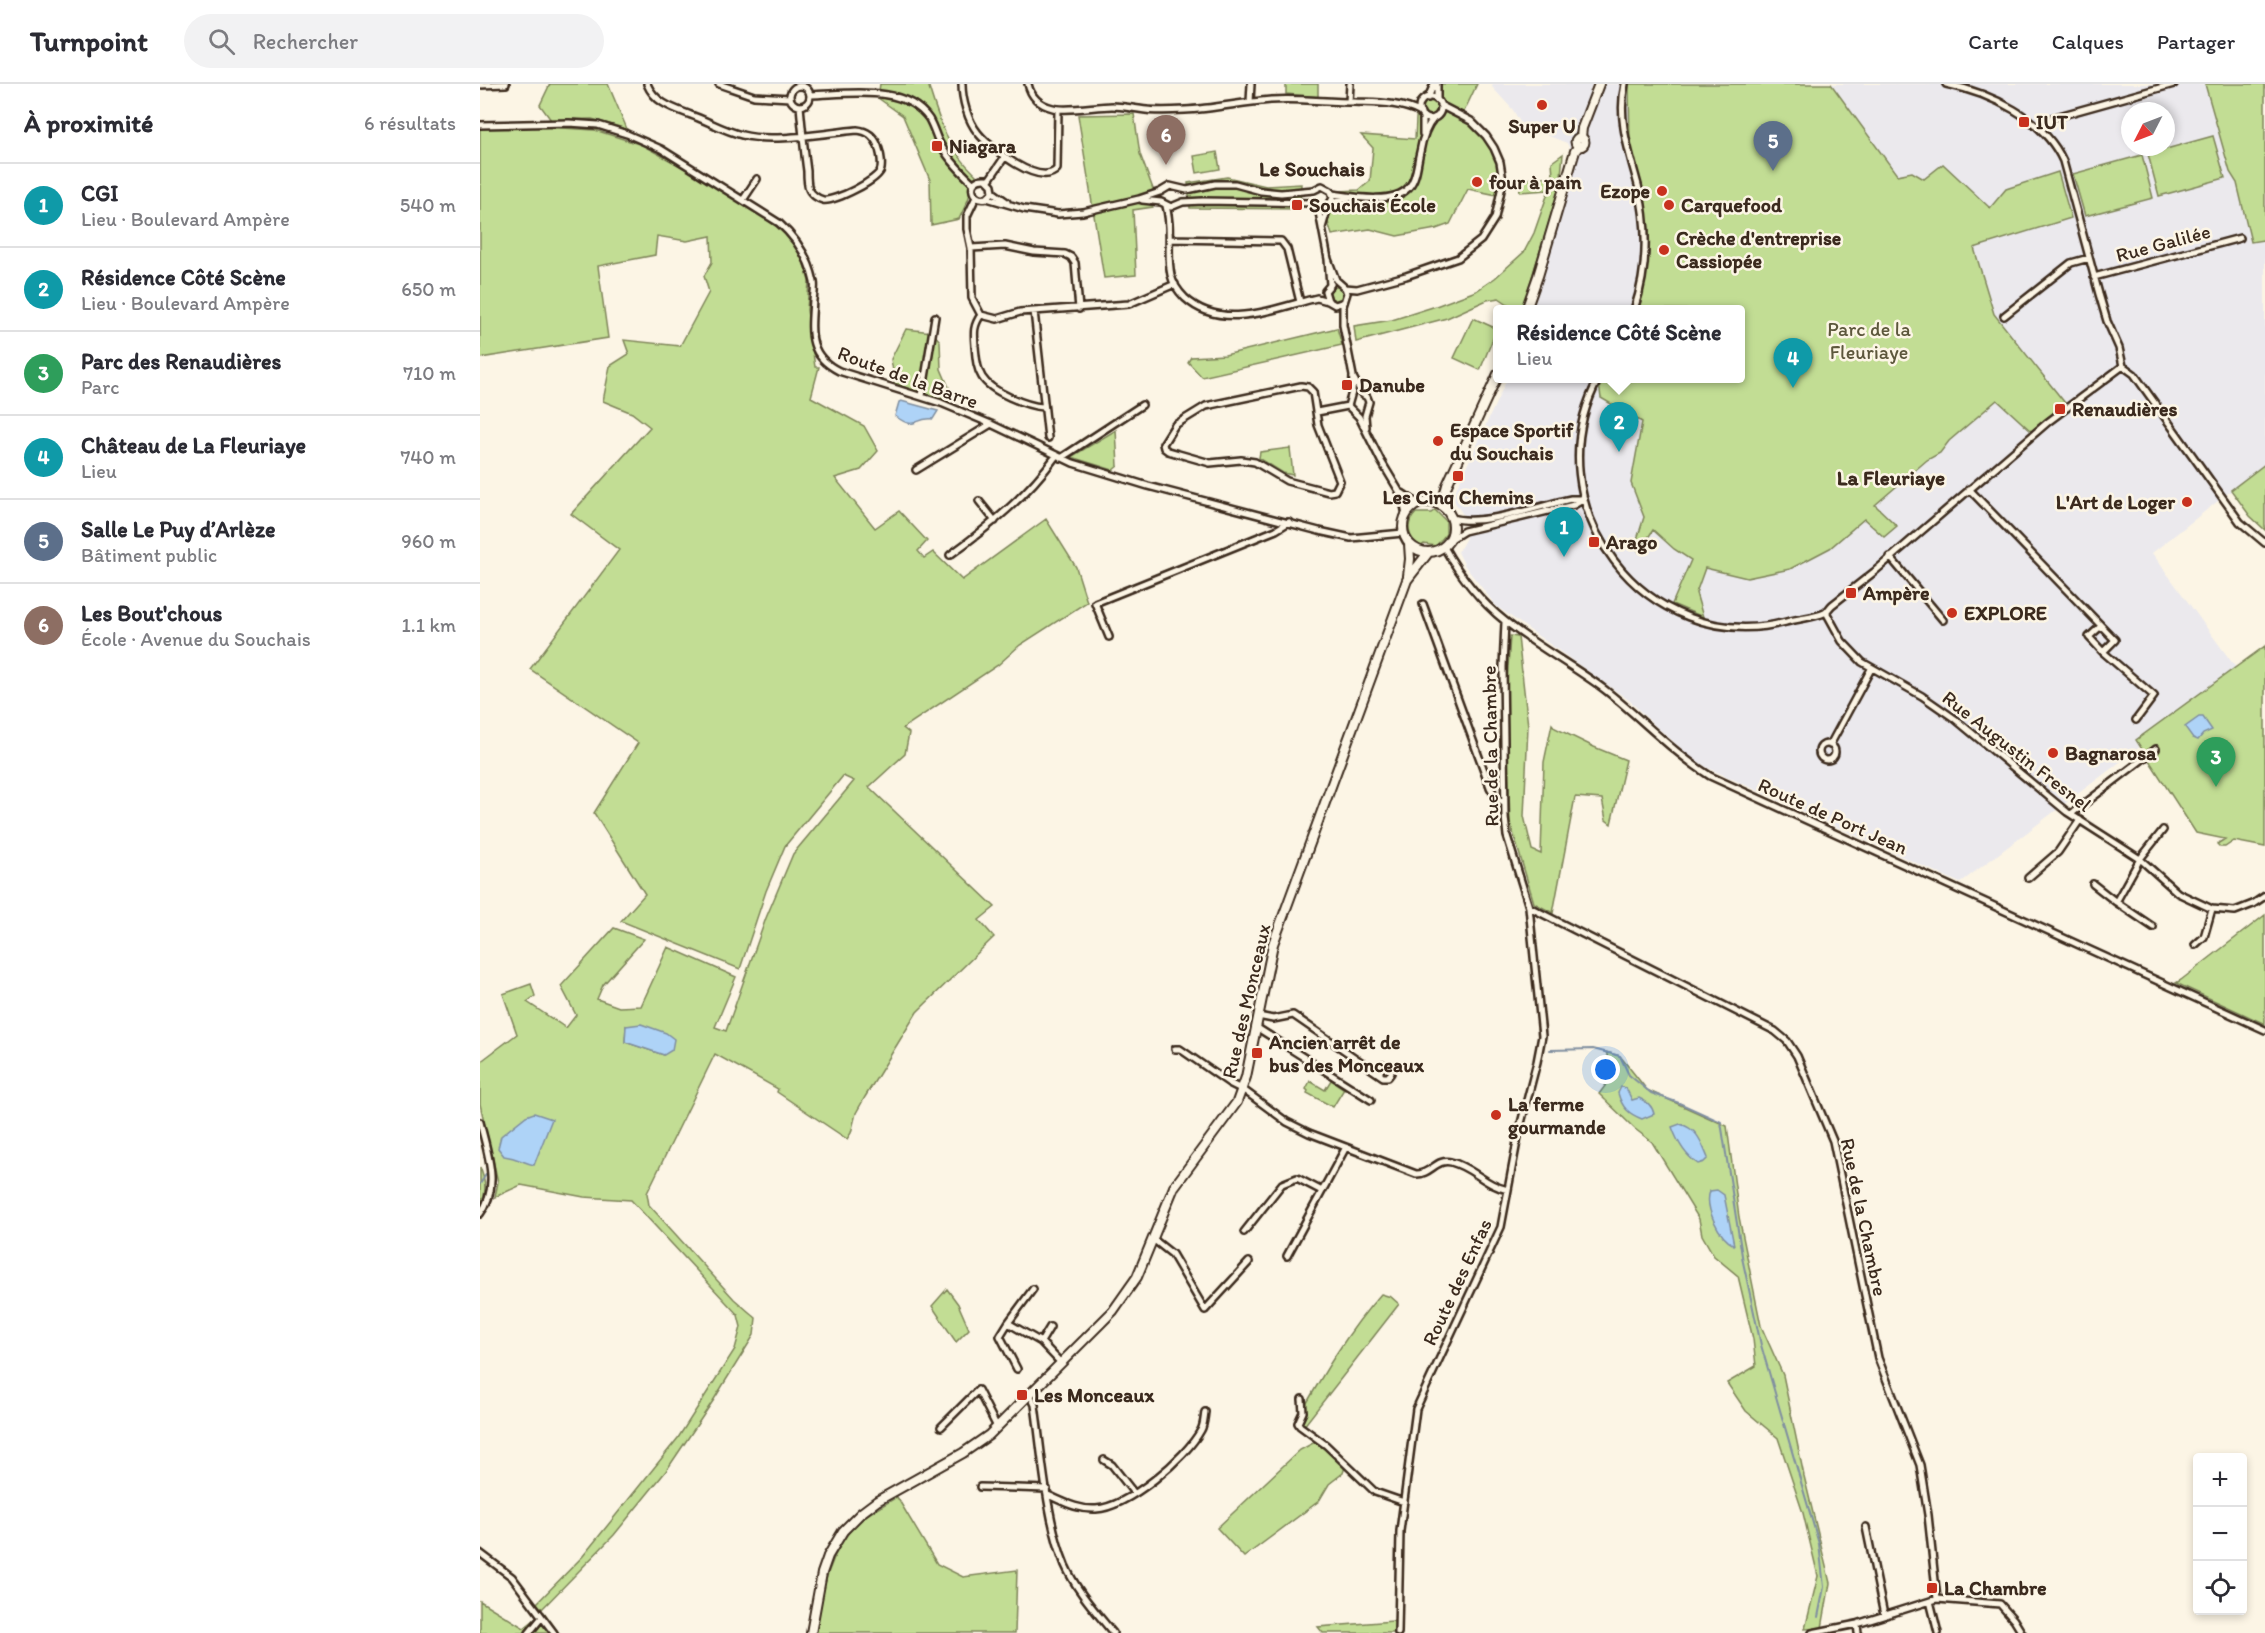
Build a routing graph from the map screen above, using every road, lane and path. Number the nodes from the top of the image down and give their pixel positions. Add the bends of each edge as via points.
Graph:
1 (506, 84) edge
2 (647, 84) edge
3 (719, 84) edge
4 (962, 84) edge
5 (1028, 84) edge
6 (1251, 84) edge
7 (1350, 84) edge
8 (1436, 84) edge
9 (1599, 84) edge
10 (1625, 84) edge
11 (1946, 84) edge
12 (2174, 84) edge
13 (480, 85) edge
14 (799, 85) edge
15 (810, 96) junction
16 (790, 98) junction
17 (1428, 98) junction
18 (1250, 102) junction
19 (1349, 102) junction
20 (1439, 102) junction
21 (1421, 103) junction
22 (800, 106) junction
23 (1410, 107) junction
24 (1058, 110) junction
25 (1450, 111) junction
26 (1439, 114) junction
27 (1422, 115) junction
28 (1434, 118) junction
29 (480, 125) edge
30 (2042, 130) junction
31 (803, 135) junction
32 (1423, 136) junction
33 (1004, 158) junction
34 (757, 178) dead end
35 (989, 180) junction
36 (973, 183) junction
37 (1177, 189) junction
38 (1314, 190) junction
39 (993, 192) junction
40 (1161, 192) junction
41 (1333, 194) junction
42 (1351, 197) junction
43 (976, 198) junction
44 (987, 198) junction
45 (1139, 199) junction
46 (744, 200) junction
47 (1163, 204) junction
48 (1330, 204) junction
49 (1010, 205) junction
50 (1175, 205) junction
51 (1316, 205) junction
52 (1169, 218) junction
53 (1322, 228) junction
54 (2240, 238) dead end
55 (1170, 239) junction
56 (971, 249) junction
57 (2089, 258) junction
58 (1328, 259) junction
59 (2094, 277) junction
60 (1340, 283) junction
61 (1174, 284) junction
62 (1330, 285) junction
63 (1345, 288) junction
64 (1356, 289) junction
65 (1325, 291) junction
66 (1317, 298) junction
67 (1345, 299) junction
68 (1328, 301) junction
69 (1300, 302) junction
70 (1335, 304) junction
71 (1527, 305) edge
72 (1635, 305) edge
73 (1079, 309) junction
74 (1034, 311) junction
75 (981, 315) junction
76 (2004, 316) dead end
77 (935, 317) dead end
78 (1344, 325) junction
79 (2123, 366) junction
80 (1353, 376) junction
81 (1493, 383) edge
82 (1597, 383) edge
83 (1362, 393) junction
84 (922, 396) junction
85 (1352, 396) junction
86 (1142, 405) dead end
87 (1348, 406) junction
88 (1043, 407) junction
89 (1317, 412) junction
90 (1366, 412) junction
91 (1357, 414) junction
92 (991, 424) junction
93 (1366, 431) junction
94 (1048, 438) dead end
95 (1059, 457) junction
96 (916, 470) dead end
97 (1447, 485) junction
98 (1398, 488) junction
99 (1969, 489) junction
100 (1584, 499) junction
101 (979, 501) dead end
102 (1431, 502) junction
103 (1422, 503) junction
104 (1444, 507) junction
105 (1406, 515) junction
106 (1452, 518) junction
107 (995, 521) junction
108 (1289, 522) junction
109 (1403, 532) junction
110 (1451, 539) junction
111 (2265, 543) edge
112 (1409, 544) junction
113 (1444, 547) junction
114 (1428, 553) junction
115 (950, 555) dead end
116 (1890, 557) junction
117 (1407, 580) junction
118 (1423, 604) dead end
119 (1826, 612) junction
120 (1943, 620) dead end
121 (1505, 621) junction
122 (2101, 626) junction
123 (1109, 638) dead end
124 (2103, 652) junction
125 (1871, 669) junction
126 (2136, 720) dead end
127 (1830, 745) dead end
128 (2156, 749) dead end
129 (1504, 802) junction
130 (2071, 814) junction
131 (2080, 820) junction
132 (2163, 830) dead end
133 (2140, 859) junction
134 (2028, 878) dead end
135 (2093, 884) dead end
136 (2265, 896) edge
137 (2116, 902) junction
138 (1529, 907) junction
139 (2212, 909) junction
140 (2153, 927) dead end
141 (2195, 945) dead end
142 (1258, 1016) junction
143 (1256, 1027) junction
144 (2265, 1030) edge
145 (1175, 1049) dead end
146 (1380, 1074) dead end
147 (1242, 1090) junction
148 (1371, 1100) dead end
149 (480, 1122) edge
150 (1346, 1147) junction
151 (1508, 1190) junction
152 (1322, 1191) junction
153 (480, 1214) edge
154 (1244, 1232) dead end
155 (1153, 1239) junction
156 (1287, 1256) dead end
157 (1249, 1262) dead end
158 (1033, 1289) dead end
159 (1008, 1323) junction
160 (1050, 1327) dead end
161 (1041, 1342) junction
162 (1061, 1363) junction
163 (1017, 1369) dead end
164 (1030, 1394) junction
165 (1302, 1399) dead end
166 (1205, 1412) dead end
167 (941, 1427) dead end
168 (997, 1427) junction
169 (1104, 1461) dead end
170 (980, 1487) dead end
171 (1048, 1492) junction
172 (1134, 1493) junction
173 (1404, 1502) junction
174 (1866, 1527) dead end
175 (480, 1553) edge
176 (1937, 1599) junction
177 (1930, 1601) junction
178 (1884, 1615) junction
179 (542, 1617) junction
180 (1857, 1624) junction
181 (529, 1633) edge
182 (554, 1633) edge
183 (811, 1633) edge
184 (1113, 1633) edge
185 (1398, 1633) edge
186 (1812, 1633) edge
187 (1858, 1633) edge
188 (1938, 1633) edge
189 (2022, 1633) edge

1 - 13 street
2 - 31 street via 665,105 743,135
3 - 16 street via 754,96
4 - 33 street via 964,103 976,132
5 - 24 street via 1038,101
6 - 18 street
7 - 19 street
8 - 17 street
8 - 20 street
9 - 71 main road via 1580,134 1584,144 1575,151
10 - 72 street via 1625,136 1646,234 1644,267
11 - 30 street via 1989,97
12 - 30 street via 2052,118
14 - 15 street via 807,88
14 - 16 street via 792,89
15 - 22 street via 808,103
15 - 36 street via 885,91 901,95 924,112 947,154
16 - 22 street
17 - 20 street
17 - 21 street
18 - 19 street
18 - 24 street via 1184,110 1124,106
19 - 23 street
20 - 25 street
20 - 26 street
21 - 23 street
21 - 27 street
22 - 31 street
23 - 27 street
24 - 33 street via 1058,169 1054,173 1036,172
25 - 26 street
25 - 64 street via 1465,117 1481,131 1500,162 1502,190 1491,226 1476,245 1451,262
26 - 28 street
27 - 28 street
27 - 32 street
28 - 32 street
29 - 46 street, Route de la Barre via 598,125 661,150
30 - 57 street via 2063,161
31 - 31 street via 809,189 816,197 831,200 878,176 881,168 877,144 865,131
32 - 42 street via 1415,175 1404,192 1383,198
33 - 35 street
34 - 46 street
35 - 36 street via 982,178
35 - 39 street
36 - 43 street
37 - 38 street via 1235,184 1281,193
37 - 40 street via 1170,186
37 - 50 street via 1180,195
38 - 41 street via 1326,187
38 - 51 street
39 - 44 street
39 - 49 street
40 - 45 street
40 - 47 street
41 - 42 street
41 - 48 street
42 - 48 street
43 - 44 street
43 - 56 street via 967,216
44 - 49 street
45 - 47 street
45 - 49 street via 1058,214
46 - 84 street, Route de la Barre via 779,223 805,254 814,284 813,344 819,357 839,371
47 - 50 street
47 - 52 street
48 - 51 street
48 - 53 street
50 - 51 street via 1203,201
50 - 52 street
51 - 53 street
52 - 55 street
53 - 58 street
54 - 59 street, Rue Galilée
55 - 61 street
55 - 69 street via 1281,241 1287,249
56 - 73 street via 1005,246 1071,257 1075,263
56 - 75 street via 972,298
57 - 59 street
57 - 76 street via 2071,263
58 - 60 street
58 - 62 street
59 - 79 street
60 - 62 street
60 - 63 street
61 - 69 street via 1192,304 1221,315 1245,315
61 - 73 street via 1129,304
62 - 65 street
63 - 64 street
63 - 67 street
64 - 67 street
65 - 66 street
65 - 68 street
66 - 68 street
66 - 69 street
67 - 70 street
67 - 78 street
68 - 70 street
70 - 78 street
73 - 74 street
74 - 75 street via 997,319
74 - 88 street
75 - 88 street via 974,328 981,376 993,388 1030,406
77 - 84 street
78 - 80 street
79 - 99 street via 2048,422
79 - 111 street via 2134,374 2240,522
80 - 83 street
80 - 85 street
81 - 97 main road
82 - 100 street via 1586,407 1579,442
83 - 85 street
83 - 90 street via 1369,402
84 - 92 street, Route de la Barre
85 - 87 street
86 - 95 street
87 - 89 street
87 - 91 street
88 - 94 street
89 - 89 street via 1314,392 1301,386 1206,406 1175,425 1163,444 1168,451 1210,463 1255,462 1287,481 1335,491 1340,481 1318,425
90 - 91 street
90 - 93 street
91 - 93 street
92 - 95 street, Route de la Barre
92 - 96 street
93 - 98 street
95 - 107 street
95 - 108 street, Route de la Barre via 1148,486
97 - 102 main road
97 - 104 main road
98 - 103 street via 1408,498
98 - 105 street
99 - 116 street
99 - 122 street
100 - 106 street via 1479,521
100 - 110 street via 1574,505 1464,531
100 - 119 street via 1598,537 1616,564 1638,587 1674,610 1735,627 1779,624
101 - 107 street
102 - 103 main road
102 - 104 main road
103 - 105 main road
104 - 106 main road
105 - 109 main road
106 - 110 main road
107 - 115 street
108 - 109 street, Route de la Barre via 1351,538
108 - 123 street via 1095,603
109 - 112 main road
110 - 113 main road
112 - 114 main road
112 - 117 main road, Rue des Monceaux
113 - 114 main road
113 - 121 street, Route de Port Jean via 1485,603
114 - 117 main road, Rue des Monceaux
116 - 119 street
116 - 120 street
117 - 142 main road, Rue des Monceaux via 1274,944
118 - 129 street via 1490,788
119 - 125 street, Rue Augustin Fresnel via 1842,641
121 - 129 street, Rue de la Chambre
121 - 144 street, Route de Port Jean via 1604,688 1686,760 1710,776
122 - 124 street via 2115,640
122 - 124 street via 2089,637
124 - 126 street via 2154,696
125 - 127 street
125 - 130 street, Rue Augustin Fresnel via 1955,719
128 - 130 street
129 - 138 street, Rue de la Chambre via 1506,836
130 - 131 street, Rue Augustin Fresnel
131 - 133 street, Rue Augustin Fresnel
131 - 134 street via 2058,852
132 - 133 street
133 - 137 street
133 - 139 street, Rue Augustin Fresnel via 2178,893
135 - 137 street
136 - 139 street, Rue Augustin Fresnel via 2235,911
137 - 140 street
138 - 151 street, Route des Enfas via 1542,1036
138 - 176 street, Rue de la Chambre via 1775,1031 1797,1056 1833,1141 1878,1358 1920,1465
139 - 141 street via 2204,937
142 - 143 main road, Rue des Monceaux
142 - 146 street via 1273,1019 1293,1015
143 - 147 main road, Rue des Monceaux
143 - 148 street
145 - 147 street
147 - 150 street via 1287,1122
147 - 155 main road, Rue des Monceaux via 1174,1187
149 - 153 street via 492,1176 491,1191
150 - 151 street via 1420,1175 1442,1162 1452,1162
150 - 152 street
151 - 173 street, Route des Enfas via 1501,1227 1418,1401
152 - 154 street via 1297,1178 1282,1184
152 - 156 street
155 - 157 street via 1172,1254 1205,1310
155 - 162 main road, Rue des Monceaux via 1123,1298
158 - 159 street
159 - 161 street
159 - 163 street via 1000,1336
160 - 161 street
161 - 162 street
162 - 164 main road, Rue des Monceaux
164 - 168 main road, Rue des Monceaux
164 - 171 street
165 - 173 street via 1300,1426 1376,1492
166 - 172 street via 1201,1431 1182,1454
167 - 168 street via 978,1390
168 - 183 main road, Rue des Monceaux via 963,1454 878,1501 850,1523 825,1564
169 - 172 street via 1112,1465
170 - 171 street
171 - 172 street via 1073,1506 1097,1509
171 - 184 street via 1066,1566
173 - 185 street, Route des Enfas via 1399,1540
174 - 178 street
175 - 179 street via 512,1577
176 - 177 street
176 - 189 street via 2000,1604
177 - 178 street
177 - 188 street
178 - 180 street
179 - 181 street
179 - 182 street
180 - 186 street
180 - 187 street

